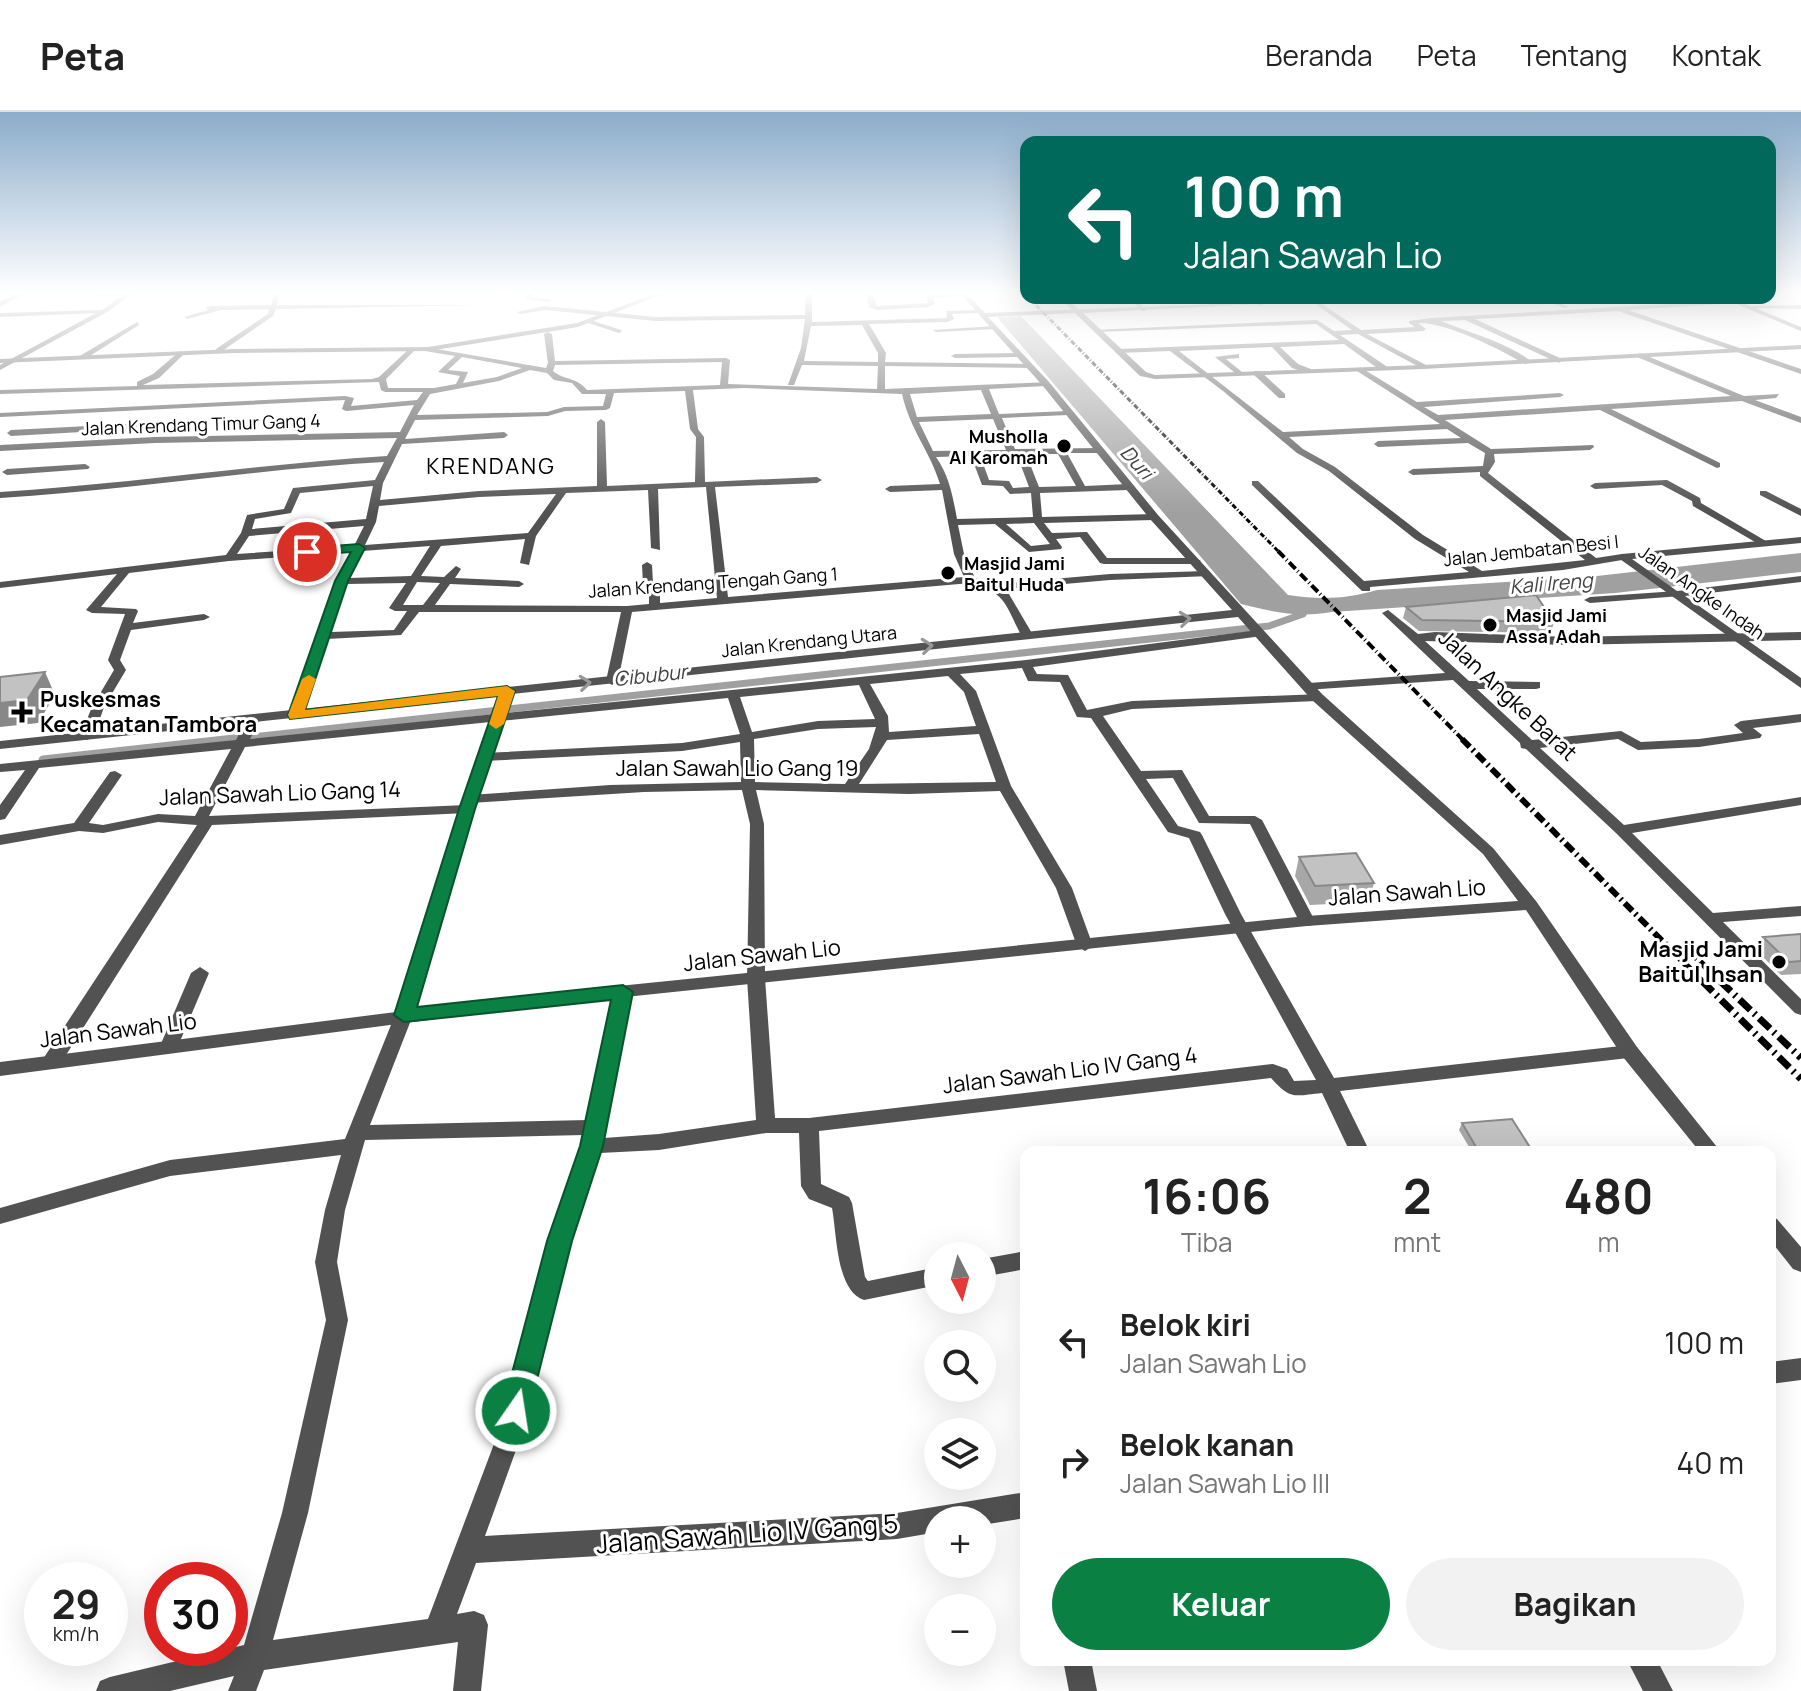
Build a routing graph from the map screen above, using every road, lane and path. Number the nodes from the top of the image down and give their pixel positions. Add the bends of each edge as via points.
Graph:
1 (167, 366) edge
2 (395, 366) edge
3 (449, 366) edge
4 (510, 366) edge
5 (592, 366) edge
6 (726, 366) edge
7 (800, 366) edge
8 (879, 366) edge
9 (1005, 366) edge
10 (1028, 366) joint
11 (1136, 366) edge
12 (1196, 366) edge
13 (1229, 366) edge
14 (1295, 366) edge
15 (1380, 366) edge
16 (1451, 366) edge
17 (1665, 366) edge
18 (550, 367) junction
19 (1423, 367) joint
20 (1383, 368) junction
21 (527, 369) junction
22 (1360, 369) junction
23 (1308, 371) junction
24 (1257, 373) junction
25 (1239, 374) junction
26 (1205, 375) junction
27 (520, 378) dead end
28 (651, 378) dead end
29 (382, 379) junction
30 (493, 380) junction
31 (791, 383) dead end
32 (457, 384) junction
33 (1046, 384) junction
34 (724, 386) junction
35 (135, 387) junction
36 (689, 388) junction
37 (818, 388) junction
38 (984, 388) junction
39 (655, 389) junction
40 (435, 390) junction
41 (611, 391) junction
42 (881, 391) junction
43 (0, 392) edge
44 (906, 392) junction
45 (1560, 395) dead end
46 (1282, 396) dead end
47 (1776, 396) dead end
48 (818, 398) dead end
49 (1744, 399) junction
50 (420, 402) junction
51 (1413, 405) junction
52 (1603, 408) junction
53 (1068, 413) junction
54 (1801, 413) edge
55 (34, 414) junction
56 (1787, 414) junction
57 (0, 415) edge
58 (998, 416) junction
59 (410, 418) junction
60 (1435, 418) junction
61 (913, 420) junction
62 (1801, 420) edge
63 (601, 422) dead end
64 (184, 424) dead end
65 (1448, 426) junction
66 (7, 434) edge
67 (504, 435) dead end
68 (1282, 435) junction
69 (400, 439) junction
70 (1469, 440) junction
71 (1378, 444) dead end
72 (0, 445) edge
73 (30, 446) junction
74 (1590, 447) dead end
75 (1097, 450) junction
76 (1061, 451) junction
77 (1016, 452) junction
78 (1489, 452) junction
79 (975, 453) junction
80 (930, 454) junction
81 (22, 455) dead end
82 (388, 459) junction
83 (15, 464) dead end
84 (1717, 465) dead end
85 (85, 467) dead end
86 (1484, 469) junction
87 (1413, 472) dead end
88 (4, 476) edge
89 (817, 480) dead end
90 (378, 483) junction
91 (1255, 483) dead end
92 (705, 484) junction
93 (1595, 486) dead end
94 (653, 487) junction
95 (889, 487) dead end
96 (945, 487) junction
97 (1128, 487) junction
98 (1082, 488) junction
99 (602, 489) junction
100 (1035, 490) junction
101 (1010, 491) junction
102 (562, 492) junction
103 (1763, 493) dead end
104 (2, 496) edge
105 (1016, 502) dead end
106 (376, 503) junction
107 (1022, 512) dead end
108 (1801, 513) edge
109 (1154, 517) junction
110 (371, 522) junction
111 (955, 522) junction
112 (1033, 522) junction
113 (999, 523) junction
114 (246, 533) junction
115 (531, 536) junction
116 (1049, 536) junction
117 (1801, 540) edge
118 (437, 544) junction
119 (1766, 544) junction
120 (359, 548) junction
121 (656, 548) dead end
122 (229, 558) junction
123 (1626, 560) junction
124 (1196, 561) junction
125 (1594, 562) junction
126 (525, 563) dead end
127 (647, 565) dead end
128 (127, 569) junction
129 (456, 569) dead end
130 (1206, 574) junction
131 (1479, 574) junction
132 (416, 579) junction
133 (971, 580) junction
134 (1799, 580) edge
135 (342, 581) junction
136 (449, 581) junction
137 (519, 584) dead end
138 (0, 585) edge
139 (996, 587) junction
140 (1673, 591) junction
141 (1590, 600) dead end
142 (723, 601) junction
143 (655, 606) junction
144 (627, 609) junction
145 (420, 610) junction
146 (1240, 613) junction
147 (1388, 613) dead end
148 (204, 617) dead end
149 (126, 627) junction
150 (1258, 634) junction
151 (1027, 635) junction
152 (325, 636) junction
153 (1801, 636) edge
154 (1415, 638) junction
155 (1736, 638) junction
156 (1026, 664) junction
157 (951, 672) junction
158 (612, 681) junction
159 (863, 681) junction
160 (1460, 681) junction
161 (1801, 684) edge
162 (1536, 685) dead end
163 (1313, 692) junction
164 (733, 695) junction
165 (502, 706) junction
166 (1095, 714) junction
167 (295, 715) junction
168 (1801, 718) edge
169 (253, 721) junction
170 (883, 730) junction
171 (984, 730) junction
172 (747, 735) junction
173 (87, 736) junction
174 (243, 742) junction
175 (0, 745) edge
176 (1526, 745) junction
177 (484, 757) junction
178 (34, 766) junction
179 (0, 768) edge
180 (115, 775) dead end
181 (1135, 776) junction
182 (748, 786) junction
183 (1004, 786) junction
184 (849, 789) junction
185 (1801, 801) edge
186 (469, 804) junction
187 (0, 816) edge
188 (204, 820) junction
189 (79, 827) junction
190 (1621, 830) junction
191 (0, 840) edge
192 (1530, 905) junction
193 (1801, 911) edge
194 (1708, 918) junction
195 (1307, 921) junction
196 (1241, 928) junction
197 (1085, 946) junction
198 (200, 973) dead end
199 (756, 978) junction
200 (623, 992) junction
201 (1801, 1009) edge
202 (404, 1015) junction
203 (169, 1046) junction
204 (1630, 1052) junction
205 (52, 1061) junction
206 (0, 1069) edge
207 (1328, 1085) junction
208 (809, 1125) junction
209 (766, 1126) junction
210 (594, 1137) junction
211 (355, 1140) junction
212 (1357, 1146) edge
213 (1706, 1146) edge
214 (0, 1216) edge
215 (1776, 1232) edge
216 (1020, 1261) edge
217 (1801, 1263) edge
218 (996, 1265) edge
219 (924, 1279) edge
220 (1801, 1369) edge
221 (1776, 1372) edge
222 (1020, 1506) edge
223 (467, 1550) junction
224 (437, 1632) junction
225 (255, 1657) junction
226 (1078, 1666) edge
227 (1644, 1666) edge
228 (110, 1691) edge
229 (242, 1691) edge
230 (467, 1691) edge
231 (1083, 1691) edge
232 (1659, 1691) edge

1 - 35 street
2 - 29 street
3 - 32 street via 442,372 465,374
4 - 21 street
5 - 18 street
6 - 34 street
7 - 31 street
8 - 42 street
9 - 10 street
10 - 33 street
11 - 26 street via 1148,376
12 - 26 street
13 - 25 street
14 - 23 street
15 - 20 street
16 - 19 street
17 - 49 street
18 - 21 street
18 - 41 street via 557,378 575,381 582,392
19 - 20 street
20 - 22 street
21 - 30 street
22 - 23 street
22 - 51 street
23 - 24 street
24 - 25 street
24 - 46 street
25 - 26 street
26 - 68 street
27 - 30 street
28 - 39 street
29 - 35 street
29 - 40 street via 385,390
30 - 32 street
32 - 40 street
33 - 38 street
33 - 53 street
34 - 36 street
34 - 37 street
35 - 43 street
36 - 39 street
36 - 92 street
37 - 42 street
37 - 48 street
38 - 44 street
38 - 58 street
39 - 41 street
40 - 50 street
41 - 59 street via 606,408
42 - 44 street
44 - 61 street
45 - 51 street
47 - 49 street
49 - 52 street
49 - 56 street
50 - 55 street via 346,409 349,398
50 - 59 street
51 - 60 street
52 - 60 street
52 - 84 street
53 - 58 street
53 - 75 street
54 - 56 street
55 - 57 street
55 - 66 street, Jalan Krendang Timur Gang 4
56 - 62 street
58 - 61 street
58 - 77 street
59 - 69 street
60 - 65 street
61 - 80 street
63 - 99 street
64 - 66 street
65 - 68 street
65 - 70 street
66 - 72 street, Jalan Krendang Timur Gang 4
67 - 69 street, Jalan Krendang Timur Gang 4
68 - 131 street via 1419,537
69 - 73 street, Jalan Krendang Timur Gang 4
69 - 82 street
70 - 71 street
70 - 78 street
72 - 73 street, Jalan Krendang Timur Gang 4
73 - 81 street
74 - 78 street
75 - 76 street
75 - 97 street
76 - 77 street
76 - 98 street
77 - 79 street
77 - 100 street
78 - 86 street
79 - 80 street
79 - 101 street via 985,483 1006,483
80 - 96 street
82 - 90 street
82 - 104 street
83 - 88 street
85 - 88 street
86 - 87 street
86 - 125 street via 1488,479
89 - 92 street
90 - 106 street
90 - 114 street via 296,490 288,511 251,517
91 - 131 street, Jalan Jembatan Besi I via 1364,587
92 - 94 street
92 - 142 street
93 - 119 street via 1670,483
94 - 99 street
94 - 121 street
95 - 96 street
96 - 111 street
97 - 98 street
97 - 109 street
98 - 100 street
99 - 102 street
100 - 101 street
100 - 112 street
101 - 105 street
102 - 106 street
102 - 115 street
103 - 108 street
106 - 110 street
107 - 112 street
109 - 112 street
109 - 124 street
110 - 114 street
110 - 120 street
111 - 113 street
111 - 133 street via 956,550
112 - 113 street
112 - 116 street
113 - 116 street via 1029,549 1057,547
114 - 122 street
115 - 118 street
115 - 126 street
116 - 124 street via 1083,534 1104,561
117 - 119 street, Jalan Jembatan Besi I
118 - 120 street
118 - 132 street
119 - 123 street, Jalan Jembatan Besi I
120 - 122 street
120 - 135 street
122 - 128 street
123 - 125 street, Jalan Jembatan Besi I
123 - 140 street, Jalan Angke Indah
124 - 130 street
125 - 131 street, Jalan Jembatan Besi I
127 - 143 street
128 - 138 street
128 - 149 street via 92,610 132,610
129 - 136 street
130 - 139 street
130 - 146 street
132 - 135 street
132 - 136 street
132 - 145 street via 394,607
133 - 139 street
133 - 142 street, Jalan Krendang Tengah Gang 1
134 - 140 street
135 - 152 street
136 - 137 street
136 - 145 street
139 - 151 street via 1006,595
140 - 141 street
140 - 155 street, Jalan Angke Indah
142 - 143 street, Jalan Krendang Tengah Gang 1
143 - 144 street, Jalan Krendang Tengah Gang 1
144 - 145 street, Jalan Krendang Tengah Gang 1
144 - 158 street
145 - 152 street via 397,633
146 - 150 street
151 -> 146 street, Jalan Krendang Utara
147 - 154 street
148 - 149 street
149 - 173 street via 114,660 120,670
150 - 156 street
150 - 163 street
158 -> 151 street, Jalan Krendang Utara
152 - 167 street
153 - 155 street, Jalan Angke Barat
154 - 155 street, Jalan Angke Barat
154 - 160 street, Jalan Angke Barat
155 - 161 street, Jalan Angke Indah
156 - 157 street
156 - 166 street via 1032,678 1064,678 1082,714
157 - 159 street
157 - 171 street via 970,691
165 -> 158 street, Jalan Krendang Utara
159 - 164 street
159 - 170 street
160 - 162 street
160 - 163 street
160 - 176 street, Jalan Angke Barat
163 - 166 street via 1132,705
163 - 192 street via 1488,851
164 - 165 street
164 - 172 street
165 - 167 street, Jalan Krendang Utara
165 - 174 street
165 - 177 street
166 - 181 street
167 - 169 street, Jalan Krendang Utara
168 - 176 street via 1741,725 1755,735 1699,743 1638,746 1621,735
169 - 173 street, Jalan Krendang Utara
169 - 174 street
170 - 171 street
170 - 172 street via 822,725
170 - 184 street via 870,761
171 - 183 street
172 - 177 street via 682,747
172 - 182 street
173 - 175 street, Jalan Krendang Utara
174 - 178 street
174 - 188 street
176 - 190 street, Jalan Angke Barat
177 - 186 street
178 - 179 street
178 - 187 street
180 - 189 street
181 - 195 street via 1177,773 1204,820 1255,820
181 - 196 street via 1173,829 1195,835
182 - 184 street, Jalan Sawah Lio Gang 19
182 - 186 street, Jalan Sawah Lio Gang 19 via 605,790
182 - 199 street via 757,824
183 - 184 street, Jalan Sawah Lio Gang 19
183 - 197 street via 1064,888
185 - 190 street
186 - 188 street, Jalan Sawah Lio Gang 14
186 - 202 street
188 - 189 street, Jalan Sawah Lio Gang 14 via 158,818 103,829
188 - 205 street
189 - 191 street, Jalan Sawah Lio Gang 14
190 - 194 street, Jalan Angke Barat
192 - 195 street, Jalan Sawah Lio
192 - 204 street
193 - 194 street
194 - 201 street, Jalan Angke Barat
195 - 196 street, Jalan Sawah Lio
196 - 197 street, Jalan Sawah Lio
196 - 207 street
197 - 199 street, Jalan Sawah Lio
198 - 203 street
199 - 200 street, Jalan Sawah Lio
199 - 209 street
200 - 202 street, Jalan Sawah Lio
200 - 210 street
202 - 203 street, Jalan Sawah Lio
202 - 211 street
203 - 205 street, Jalan Sawah Lio
204 - 207 street, Jalan Sawah Lio IV Gang 4
204 - 213 street
205 - 206 street, Jalan Sawah Lio
207 - 208 street, Jalan Sawah Lio IV Gang 4 via 1293,1088 1273,1071
207 - 212 street
208 - 209 street, Jalan Sawah Lio IV Gang 4
208 - 219 street via 811,1186 842,1203 859,1288
209 - 210 street, Jalan Sawah Lio IV Gang 4 via 659,1142
210 - 211 street, Jalan Sawah Lio IV Gang 4
210 - 223 street via 559,1241 512,1428
211 - 214 street, Jalan Sawah Lio IV Gang 4 via 170,1168
211 - 225 street via 326,1262 337,1320 295,1513
215 - 217 street
216 - 218 street
220 - 221 street
222 - 223 street, Jalan Sawah Lio IV Gang 5 via 897,1526
223 - 224 street
224 - 225 street
224 - 230 street via 474,1625
225 - 228 street
225 - 229 street
226 - 231 street
227 - 232 street

